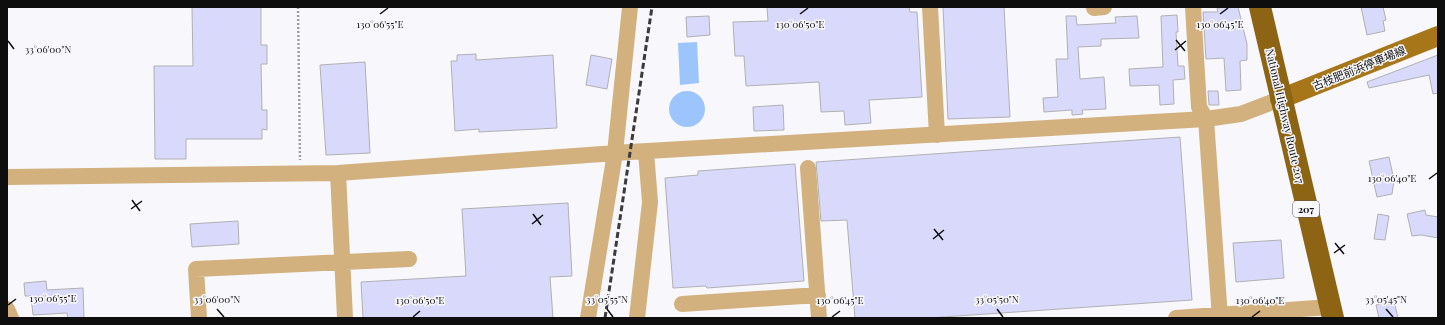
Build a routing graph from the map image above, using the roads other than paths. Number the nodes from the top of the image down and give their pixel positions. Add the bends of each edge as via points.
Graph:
1 (630, 7) edge
2 (930, 7) edge
3 (1104, 7) edge
4 (1193, 7) edge
5 (1260, 7) edge
6 (1094, 8) edge
7 (1438, 36) edge
8 (1280, 99) junction
9 (1206, 119) junction
10 (937, 135) junction
11 (646, 152) junction
12 (615, 154) junction
13 (808, 168) dead end
14 (338, 173) junction
15 (7, 177) edge
16 (409, 259) dead end
17 (342, 262) junction
18 (818, 294) junction
19 (682, 304) dead end
20 (7, 309) edge
21 (1331, 313) edge
22 (1220, 316) edge
23 (11, 318) edge
24 (198, 318) edge
25 (345, 318) edge
26 (588, 318) edge
27 (637, 318) edge
28 (819, 318) edge
29 (1176, 318) edge

1 - 12 street
2 - 10 street
3 - 6 street
4 - 9 street via 1199,107
5 - 8 highway, National Highway Route 207 / 207
7 - 8 main road, 古枝肥前浜停車場線
8 - 9 street via 1240,114
8 - 21 highway, National Highway Route 207 / 207
9 - 10 street
9 - 22 street
10 - 11 street
11 - 12 street
11 - 27 street via 650,202
12 - 14 street
12 - 26 street
13 - 18 street
14 - 15 street
14 - 17 street
16 - 17 street
17 - 24 street via 196,269
17 - 25 street
18 - 19 street
18 - 28 street
20 - 23 street
21 - 22 street
22 - 29 street

